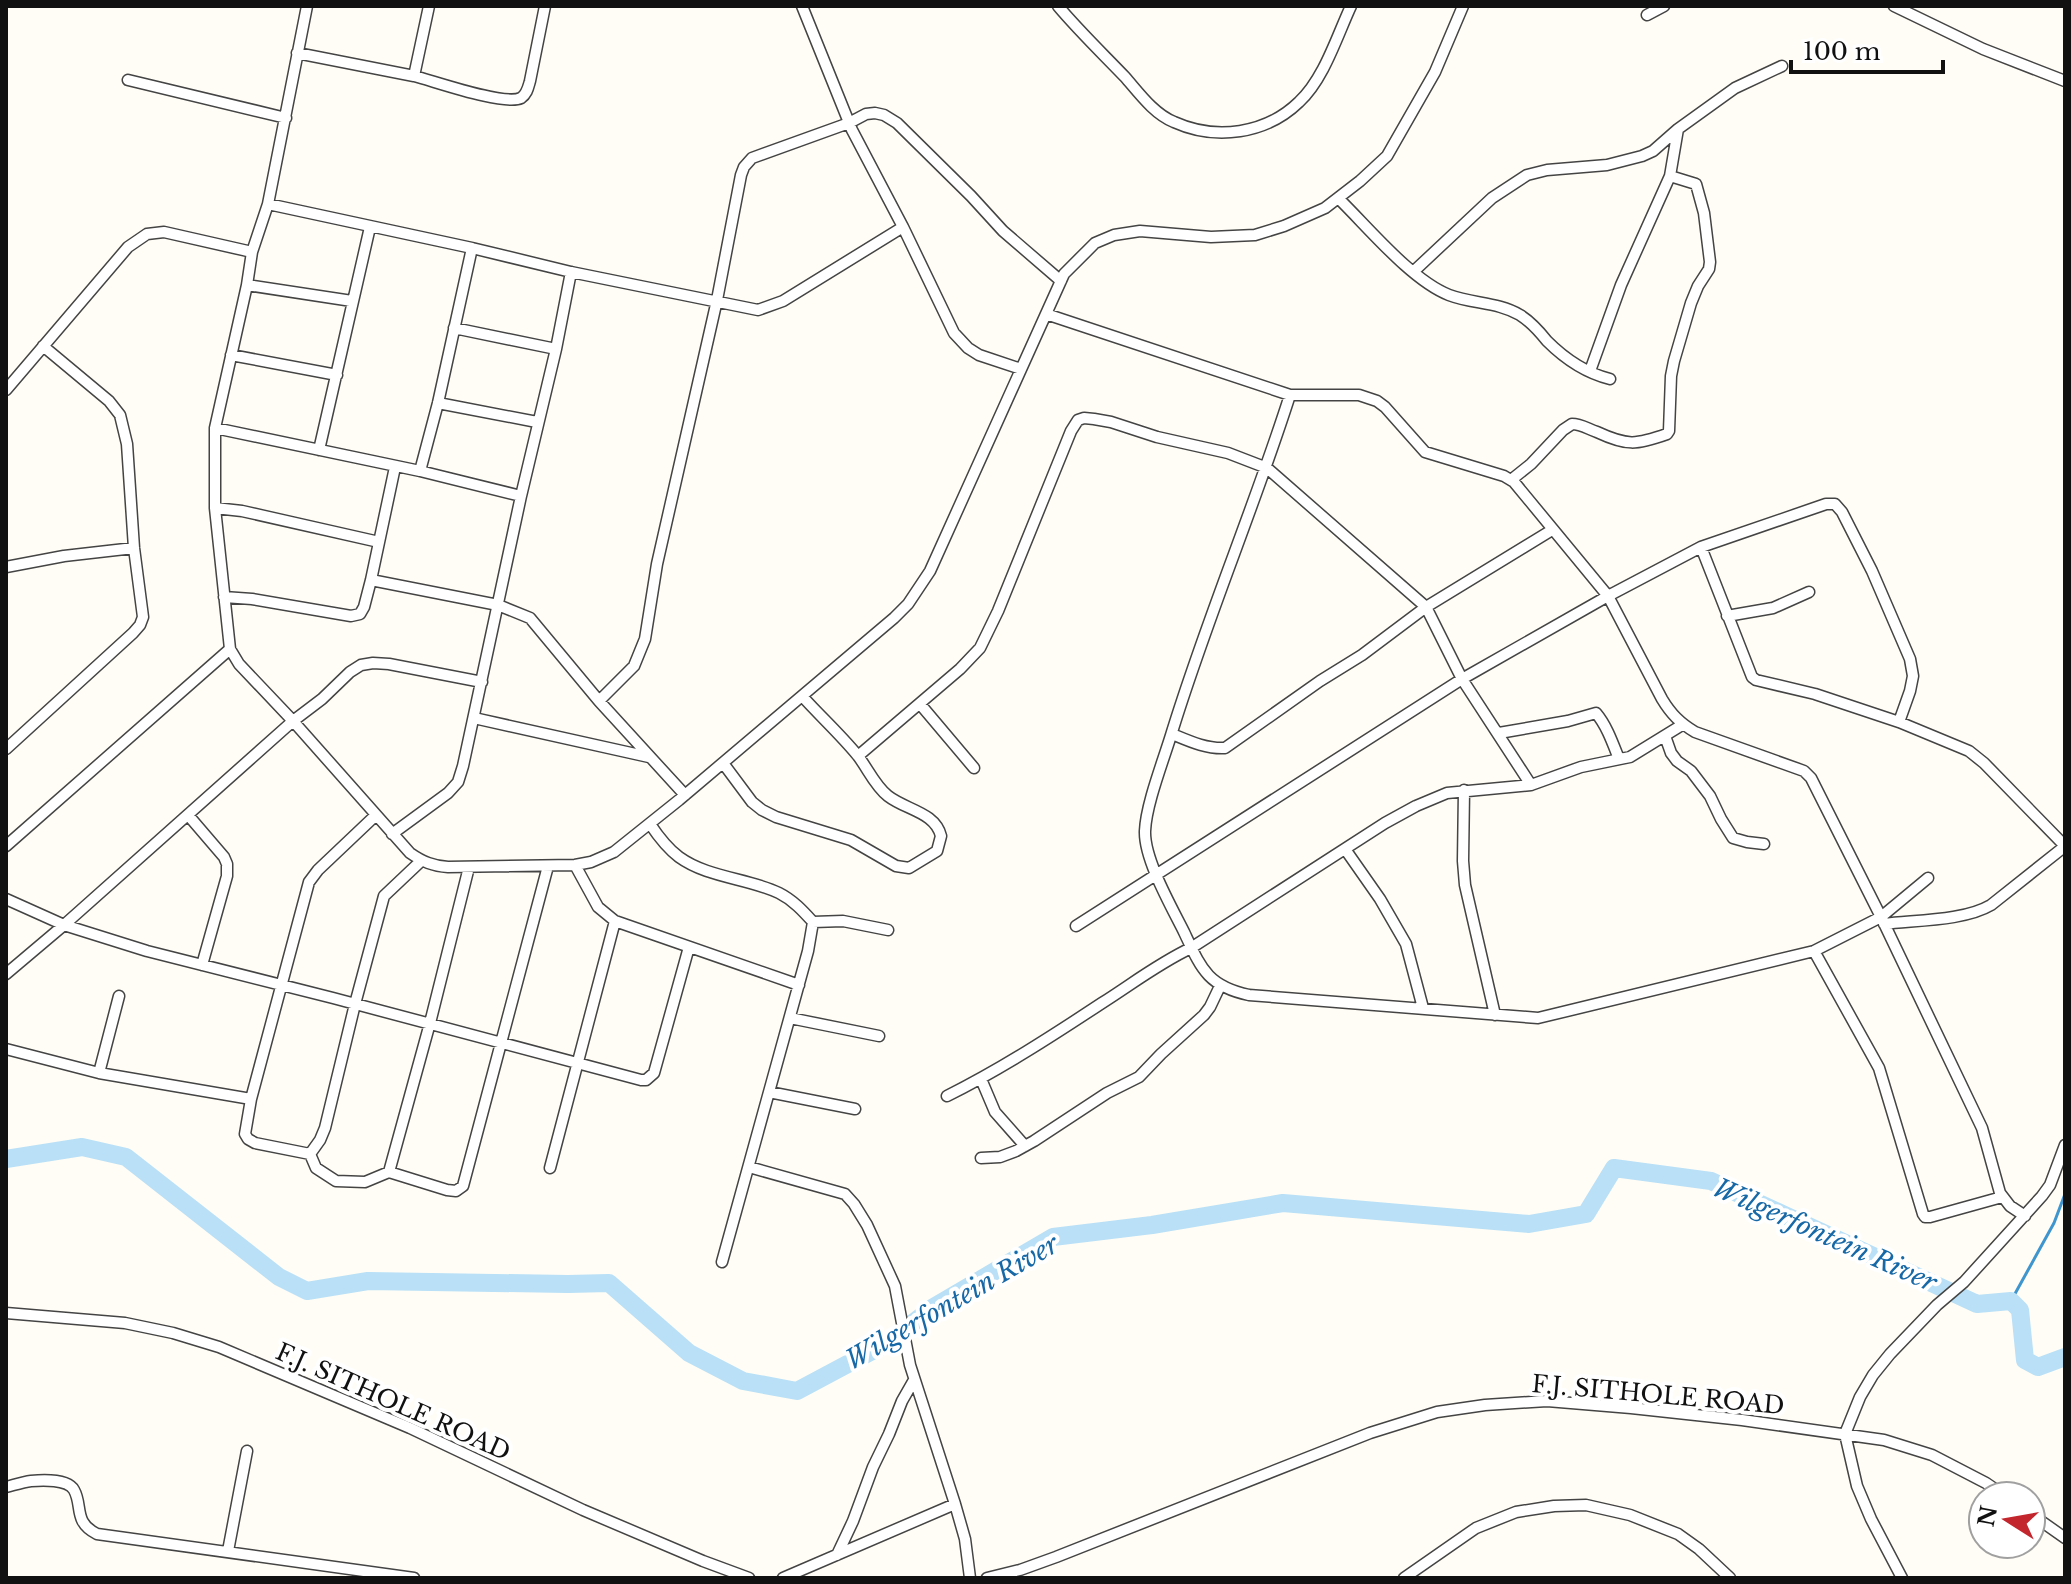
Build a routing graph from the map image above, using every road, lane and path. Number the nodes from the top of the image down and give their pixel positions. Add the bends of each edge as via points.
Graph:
1 (307, 6) edge
2 (429, 6) edge
3 (545, 6) edge
4 (802, 6) edge
5 (1058, 6) edge
6 (1351, 6) edge
7 (1463, 6) edge
8 (1664, 6) edge
9 (1894, 6) edge
10 (1647, 15) dead end
11 (297, 53) junction
12 (1782, 66) dead end
13 (414, 76) junction
14 (128, 80) dead end
15 (2065, 81) edge
16 (286, 118) junction
17 (849, 123) junction
18 (1678, 129) junction
19 (1670, 176) junction
20 (1338, 198) junction
21 (268, 204) junction
22 (370, 227) junction
23 (903, 227) junction
24 (472, 248) junction
25 (252, 252) junction
26 (571, 272) junction
27 (1413, 272) junction
28 (1061, 281) junction
29 (247, 285) junction
30 (717, 300) junction
31 (352, 301) junction
32 (1046, 314) junction
33 (454, 328) junction
34 (43, 346) junction
35 (556, 349) junction
36 (231, 355) junction
37 (1021, 369) junction
38 (1590, 371) junction
39 (337, 375) junction
40 (1610, 379) dead end
41 (6, 390) edge
42 (1290, 395) junction
43 (438, 403) junction
44 (537, 422) junction
45 (215, 428) junction
46 (319, 450) junction
47 (395, 467) junction
48 (1267, 468) junction
49 (420, 471) junction
50 (1511, 480) junction
51 (521, 496) junction
52 (215, 508) junction
53 (1552, 530) junction
54 (379, 542) junction
55 (1701, 547) junction
56 (134, 548) junction
57 (6, 567) edge
58 (371, 580) junction
59 (1809, 592) dead end
60 (1608, 596) junction
61 (224, 597) junction
62 (498, 605) junction
63 (1426, 607) junction
64 (1727, 616) junction
65 (230, 649) junction
66 (1462, 679) junction
67 (482, 682) junction
68 (802, 696) junction
69 (599, 701) junction
70 (920, 704) junction
71 (474, 718) junction
72 (293, 721) junction
73 (1899, 722) junction
74 (1682, 725) junction
75 (1499, 733) junction
76 (1172, 734) junction
77 (1665, 736) junction
78 (6, 749) edge
79 (858, 756) junction
80 (651, 758) junction
81 (1619, 759) junction
82 (723, 763) junction
83 (974, 768) dead end
84 (1531, 785) junction
85 (1464, 790) junction
86 (685, 795) junction
87 (188, 815) junction
88 (376, 815) junction
89 (650, 824) junction
90 (392, 834) junction
91 (1764, 844) dead end
92 (6, 846) edge
93 (2065, 847) edge
94 (1345, 849) junction
95 (421, 861) junction
96 (575, 865) junction
97 (548, 866) junction
98 (469, 867) junction
99 (1157, 875) junction
100 (1928, 878) dead end
101 (6, 899) edge
102 (1882, 920) junction
103 (615, 921) junction
104 (813, 922) junction
105 (64, 925) junction
106 (1076, 926) dead end
107 (888, 930) dead end
108 (689, 947) junction
109 (1191, 948) junction
110 (1814, 951) junction
111 (202, 965) junction
112 (6, 974) edge
113 (282, 985) junction
114 (799, 985) junction
115 (1220, 986) junction
116 (119, 996) dead end
117 (355, 1004) junction
118 (1423, 1008) junction
119 (1495, 1015) junction
120 (790, 1018) junction
121 (430, 1023) junction
122 (879, 1036) dead end
123 (503, 1043) junction
124 (6, 1049) edge
125 (577, 1063) junction
126 (99, 1073) junction
127 (981, 1079) junction
128 (769, 1092) junction
129 (947, 1096) dead end
130 (251, 1099) junction
131 (855, 1109) dead end
132 (2065, 1145) edge
133 (1025, 1146) junction
134 (310, 1154) junction
135 (981, 1158) dead end
136 (749, 1167) junction
137 (550, 1168) dead end
138 (389, 1172) junction
139 (2002, 1197) junction
140 (2025, 1216) junction
141 (722, 1262) dead end
142 (6, 1313) edge
143 (914, 1380) junction
144 (1845, 1434) junction
145 (247, 1451) dead end
146 (1980, 1480) edge
147 (6, 1487) edge
148 (955, 1504) junction
149 (2047, 1525) edge
150 (2065, 1538) edge
151 (228, 1551) junction
152 (837, 1555) junction
153 (722, 1574) edge
154 (414, 1578) edge
155 (749, 1578) edge
156 (783, 1578) edge
157 (970, 1578) edge
158 (987, 1578) edge
159 (1404, 1578) edge
160 (1730, 1578) edge
161 (1902, 1578) edge

1 - 11 street
2 - 13 street
3 - 13 street via 530,81 520,98 493,98
4 - 17 street
5 - 6 street via 1165,117 1218,133 1241,132 1300,102 1324,66
7 - 20 street via 1435,72 1387,156
8 - 10 street
9 - 15 street
11 - 13 street
11 - 16 street
12 - 18 street via 1735,88
14 - 16 street
16 - 21 street
17 - 23 street
17 - 28 street via 875,113 897,123 1003,231
17 - 30 street via 761,154 744,167
18 - 19 street
18 - 27 street via 1642,156 1527,175 1492,198
19 - 38 street
19 - 50 street via 1696,184 1710,262 1674,361 1669,431 1623,443 1572,424
20 - 27 street
20 - 28 street via 1255,235 1114,235 1095,243
21 - 22 street
21 - 25 street
22 - 24 street
22 - 31 street
23 - 30 street via 773,305 758,310
23 - 37 street via 954,333 979,355
24 - 26 street
24 - 33 street
25 - 29 street
25 - 34 street via 164,232 147,234 128,247
26 - 30 street
26 - 35 street
27 - 38 street via 1450,295 1522,316 1559,352
28 - 32 street
29 - 31 street
29 - 36 street
30 - 69 street via 645,639 634,666
31 - 39 street
32 - 37 street
32 - 42 street
33 - 35 street
33 - 43 street
34 - 41 street
34 - 56 street via 120,415
35 - 44 street
36 - 39 street
36 - 45 street
37 - 68 street via 919,588 894,618
38 - 40 street
39 - 46 street
42 - 48 street
42 - 50 street via 1370,398 1385,407 1425,452
43 - 44 street
43 - 49 street
44 - 51 street
45 - 46 street
45 - 52 street
46 - 47 street
47 - 49 street
47 - 54 street
48 - 63 street
48 - 70 street via 1111,422 1078,420 980,648
48 - 76 street
49 - 51 street
50 - 53 street
51 - 62 street
52 - 54 street
52 - 61 street
53 - 60 street
53 - 63 street
54 - 58 street
55 - 60 street
55 - 64 street
55 - 73 street via 1819,506 1838,506 1910,659 1912,685
56 - 57 street
56 - 78 street via 140,625
58 - 61 street via 364,607 355,616
58 - 62 street
59 - 64 street via 1773,608
60 - 66 street
60 - 74 street via 1662,699
61 - 65 street
62 - 67 street
62 - 69 street via 530,618
63 - 66 street
63 - 76 street via 1225,748
64 - 73 street via 1756,680
65 - 72 street
65 - 92 street
66 - 75 street
66 - 99 street
67 - 71 street
67 - 72 street via 389,664 361,665
68 - 79 street
68 - 82 street
69 - 80 street
70 - 79 street
70 - 83 street
71 - 80 street
71 - 90 street via 454,788
72 - 87 street
72 - 88 street
73 - 93 street via 1976,756
74 - 77 street
74 - 102 street via 1804,771 1819,791
75 - 81 street via 1596,713
75 - 84 street
76 - 99 street via 1145,832
77 - 81 street
77 - 91 street via 1671,753 1710,796 1733,838
79 - 82 street via 886,795 936,823 941,836 937,851 909,868 896,866 851,840 762,810
80 - 86 street
81 - 84 street
82 - 86 street
84 - 85 street
85 - 94 street via 1416,806
85 - 119 street via 1465,885
86 - 89 street
87 - 105 street
87 - 111 street via 227,864
88 - 90 street
88 - 113 street via 312,877
89 - 96 street via 614,852
89 - 104 street via 665,845 694,866 778,893
90 - 95 street
93 - 102 street via 1980,912
94 - 109 street
94 - 118 street via 1406,944
95 - 98 street
95 - 117 street via 384,896
96 - 97 street
96 - 103 street via 598,907
97 - 98 street
97 - 123 street
98 - 121 street
99 - 106 street
99 - 109 street
100 - 102 street
101 - 105 street
102 - 110 street
102 - 139 street via 1982,1128
103 - 108 street
103 - 125 street
104 - 107 street via 843,921
104 - 114 street
105 - 111 street
105 - 112 street
108 - 114 street
108 - 125 street via 651,1077 635,1079
109 - 115 street
109 - 127 street
110 - 119 street via 1538,1018
110 - 139 street via 1879,1068 1923,1214 1930,1217
111 - 113 street
113 - 117 street
113 - 130 street
114 - 120 street
115 - 118 street via 1249,995
115 - 133 street via 1204,1015 1139,1077
116 - 126 street
117 - 121 street
117 - 134 street via 325,1128
118 - 119 street
120 - 122 street
120 - 128 street
121 - 123 street
121 - 138 street
123 - 125 street
123 - 138 street via 463,1186 447,1190
124 - 126 street
125 - 137 street
126 - 130 street
127 - 129 street
127 - 133 street via 995,1112
128 - 131 street
128 - 136 street
130 - 134 street via 248,1139
132 - 140 street via 2050,1185
133 - 135 street via 1000,1157
134 - 138 street via 316,1168 336,1181 365,1182
136 - 141 street
136 - 143 street via 845,1194 854,1204 895,1286
139 - 140 street
140 - 144 street via 1890,1354 1860,1397
142 - 153 street, F.J. SITHOLE ROAD via 125,1323 219,1347 410,1428
143 - 148 street
143 - 152 street
144 - 146 street, F.J. SITHOLE ROAD via 1932,1455
144 - 158 street, F.J. SITHOLE ROAD via 1547,1401 1437,1412 1370,1433 1056,1557
144 - 161 street via 1857,1486
145 - 151 street
147 - 151 street via 30,1481 70,1486 79,1515 97,1534
148 - 152 street
148 - 157 street
149 - 150 street
151 - 154 street
152 - 156 street
153 - 155 street, F.J. SITHOLE ROAD
159 - 160 street via 1476,1528 1516,1512 1586,1505 1678,1534

